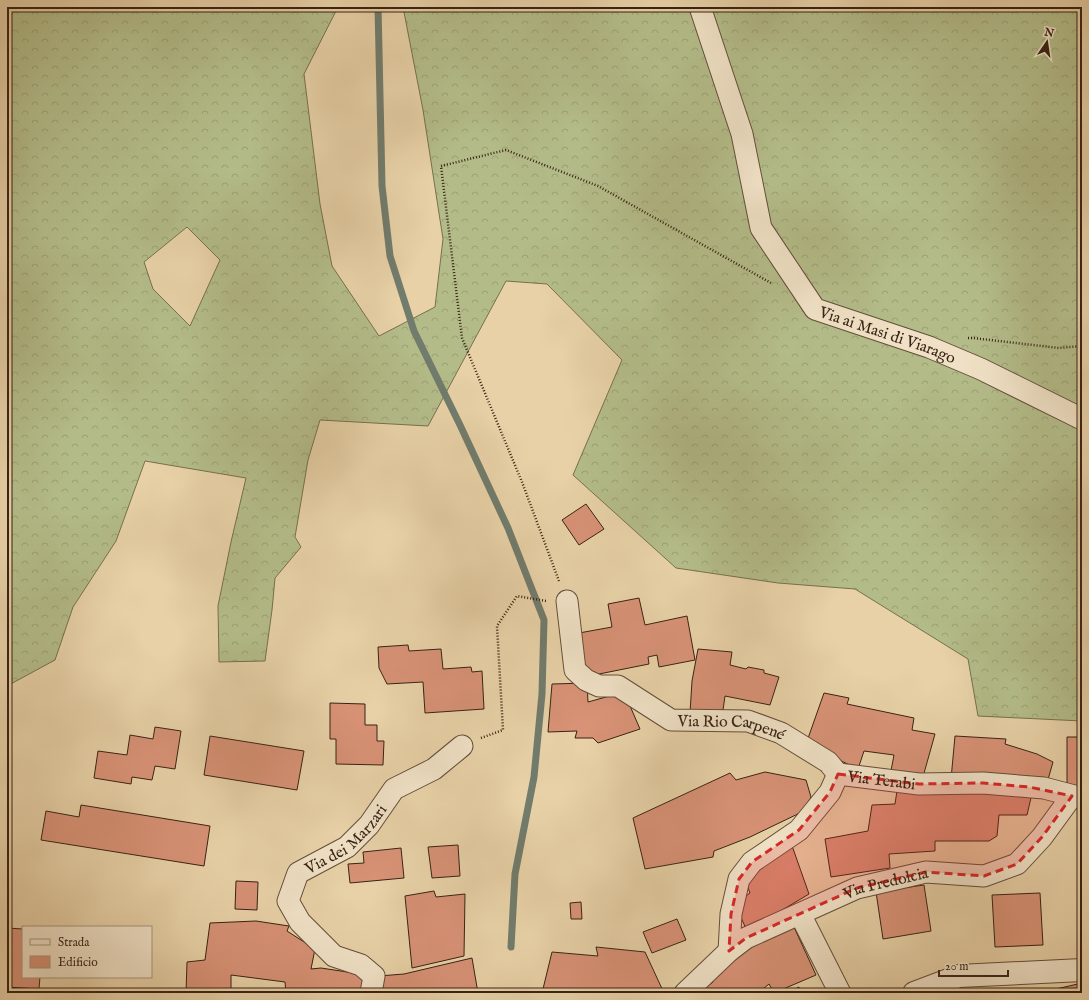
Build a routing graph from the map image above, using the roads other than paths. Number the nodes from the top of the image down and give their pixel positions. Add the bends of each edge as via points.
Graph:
1 (700, 7) edge
2 (1082, 419) edge
3 (558, 601) road end
4 (462, 746) road end
5 (838, 774) junction
6 (1077, 797) edge
7 (800, 914) junction
8 (729, 951) junction
9 (1082, 970) edge
10 (371, 993) edge
11 (685, 993) edge
12 (840, 993) edge
13 (914, 993) edge

1 - 2 street, Via ai Masi di Viarago via 742,134 761,228 816,309 929,347 981,368
3 - 5 street, Via Rio Carpené via 575,670 586,680 599,686 618,686 671,720 748,721 780,733 828,762
4 - 10 street, Via dei Marzari via 434,769 394,789 369,825 347,847 298,873 288,901 300,922 334,956 361,965 374,976
5 - 6 street, Via Terabi via 918,784 983,783 1029,786
5 - 8 street, Via Terabi via 830,792 799,830 752,862 740,879 731,914
6 - 7 street, Via Predolcia via 1017,864 984,876 926,872 857,888
7 - 8 street, Via Predolcia via 746,938
7 - 12 street
8 - 11 street, Via Predolcia
9 - 13 street via 959,976

